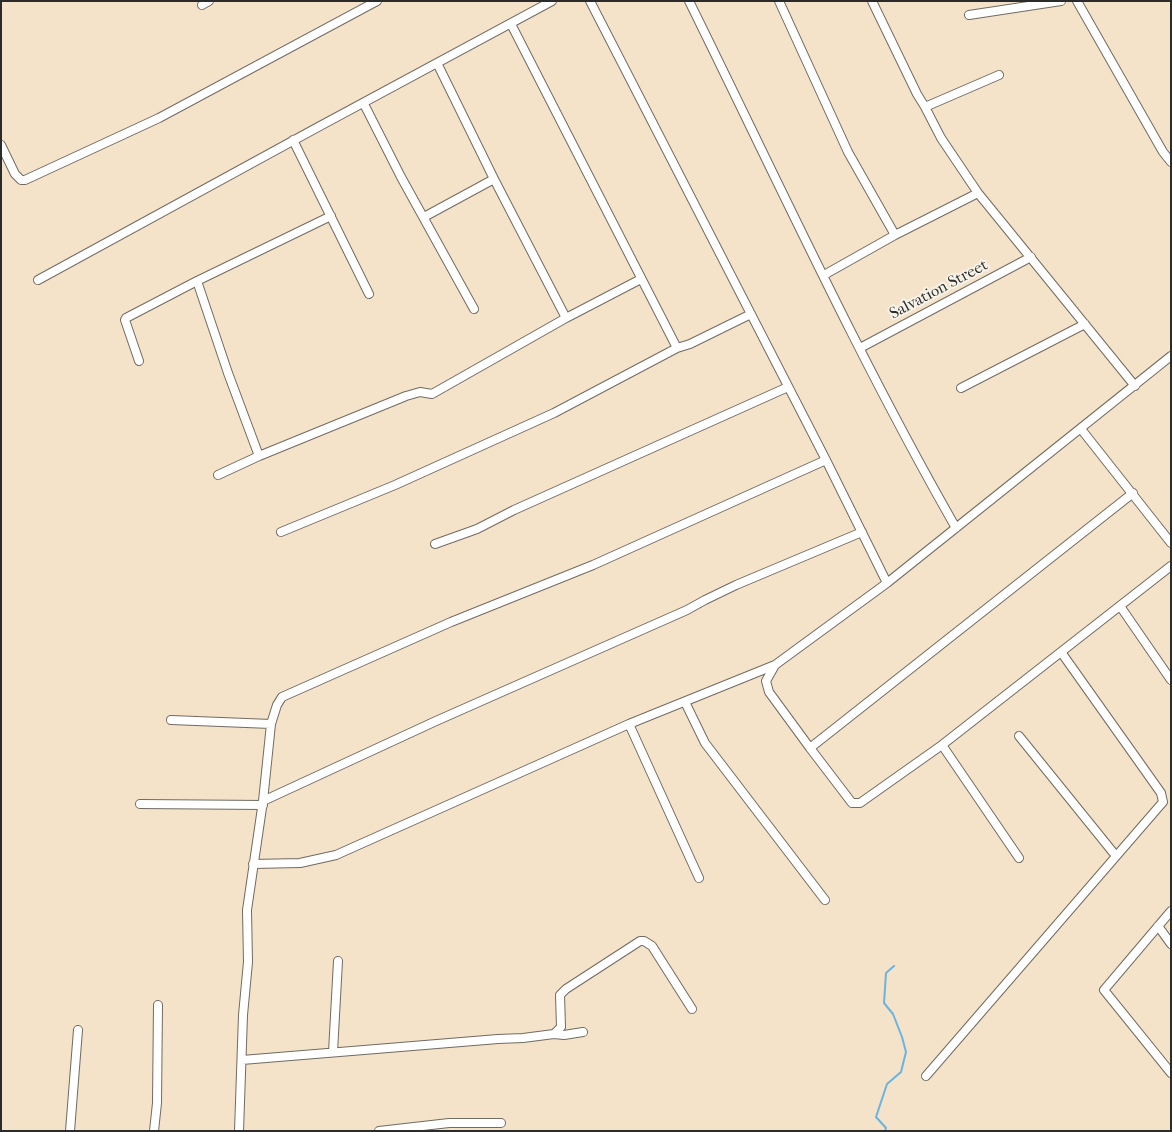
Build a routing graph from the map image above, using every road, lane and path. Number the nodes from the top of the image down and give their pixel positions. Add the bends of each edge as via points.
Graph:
1 (377, 1) edge
2 (552, 1) edge
3 (590, 1) edge
4 (689, 1) edge
5 (779, 1) edge
6 (1061, 1) edge
7 (1077, 1) edge
8 (873, 2) edge
9 (539, 4) edge
10 (969, 15) dead end
11 (511, 24) junction
12 (437, 63) junction
13 (999, 75) dead end
14 (364, 104) junction
15 (925, 107) junction
16 (293, 140) junction
17 (1, 145) edge
18 (1171, 162) edge
19 (494, 179) junction
20 (978, 194) junction
21 (331, 216) junction
22 (424, 217) junction
23 (895, 235) junction
24 (1031, 258) junction
25 (824, 275) junction
26 (642, 279) junction
27 (38, 280) dead end
28 (197, 281) junction
29 (369, 294) dead end
30 (474, 309) dead end
31 (751, 314) junction
32 (566, 318) junction
33 (1085, 324) junction
34 (677, 348) junction
35 (860, 348) junction
36 (1171, 356) edge
37 (139, 361) dead end
38 (1135, 386) junction
39 (788, 387) junction
40 (961, 388) dead end
41 (1082, 429) junction
42 (259, 456) junction
43 (826, 460) junction
44 (218, 475) dead end
45 (1133, 493) junction
46 (956, 528) junction
47 (281, 532) dead end
48 (862, 532) junction
49 (1171, 543) edge
50 (435, 544) dead end
51 (1171, 566) edge
52 (887, 584) junction
53 (1120, 606) junction
54 (1061, 652) junction
55 (776, 666) junction
56 (1171, 680) edge
57 (685, 702) junction
58 (171, 720) dead end
59 (271, 724) junction
60 (629, 724) junction
61 (1019, 736) dead end
62 (942, 745) junction
63 (810, 748) junction
64 (263, 803) junction
65 (140, 804) dead end
66 (1116, 856) junction
67 (1019, 858) dead end
68 (253, 864) junction
69 (699, 878) dead end
70 (826, 900) dead end
71 (1171, 911) edge
72 (1158, 926) junction
73 (1171, 944) edge
74 (338, 961) dead end
75 (158, 1004) dead end
76 (692, 1009) dead end
77 (78, 1030) dead end
78 (583, 1032) dead end
79 (554, 1034) junction
80 (333, 1052) junction
81 (242, 1060) junction
82 (1171, 1073) edge
83 (926, 1076) dead end
84 (502, 1123) dead end
85 (70, 1131) edge
86 (154, 1131) edge
87 (239, 1131) edge
88 (378, 1131) edge

1 - 17 street via 167,114 25,180 16,174
2 - 9 street
3 - 31 street
4 - 25 street
5 - 23 street via 848,152
6 - 10 street
7 - 18 street
8 - 15 street
9 - 11 street
11 - 12 street
11 - 26 street
12 - 14 street
12 - 19 street
13 - 15 street
14 - 16 street
14 - 22 street
15 - 20 street
16 - 21 street
16 - 27 street
19 - 22 street
19 - 32 street
20 - 23 street
20 - 24 street
21 - 28 street
21 - 29 street
22 - 30 street
23 - 25 street
24 - 33 street
24 - 35 street, Salvation Street
25 - 35 street
26 - 32 street
26 - 34 street
28 - 37 street via 126,318
28 - 42 street
31 - 34 street
31 - 39 street
32 - 42 street via 432,394 420,392 406,396
33 - 38 street
33 - 40 street
34 - 47 street via 554,413
35 - 46 street
36 - 38 street
38 - 41 street
39 - 43 street
39 - 50 street via 477,529
41 - 45 street
41 - 46 street
42 - 44 street
43 - 48 street
43 - 59 street via 593,565 451,622 282,697
45 - 49 street
45 - 63 street
46 - 52 street
48 - 52 street
48 - 64 street via 436,720
51 - 53 street
52 - 55 street
53 - 54 street
53 - 56 street
54 - 62 street
54 - 66 street via 1162,797 1163,802
55 - 57 street
55 - 63 street via 766,681 769,692
57 - 60 street
57 - 70 street via 705,743
58 - 59 street
59 - 64 street
60 - 68 street via 336,856 300,863
60 - 69 street
61 - 66 street
62 - 63 street via 860,802 852,803
62 - 67 street
64 - 65 street
64 - 68 street
66 - 83 street
68 - 81 street via 247,910 248,962
71 - 72 street
72 - 73 street
72 - 82 street via 1104,990
74 - 80 street
75 - 86 street
76 - 79 street via 652,946 640,941 566,988 560,995 561,1027
77 - 85 street
78 - 79 street
79 - 80 street
80 - 81 street
81 - 87 street
84 - 88 street via 448,1123

